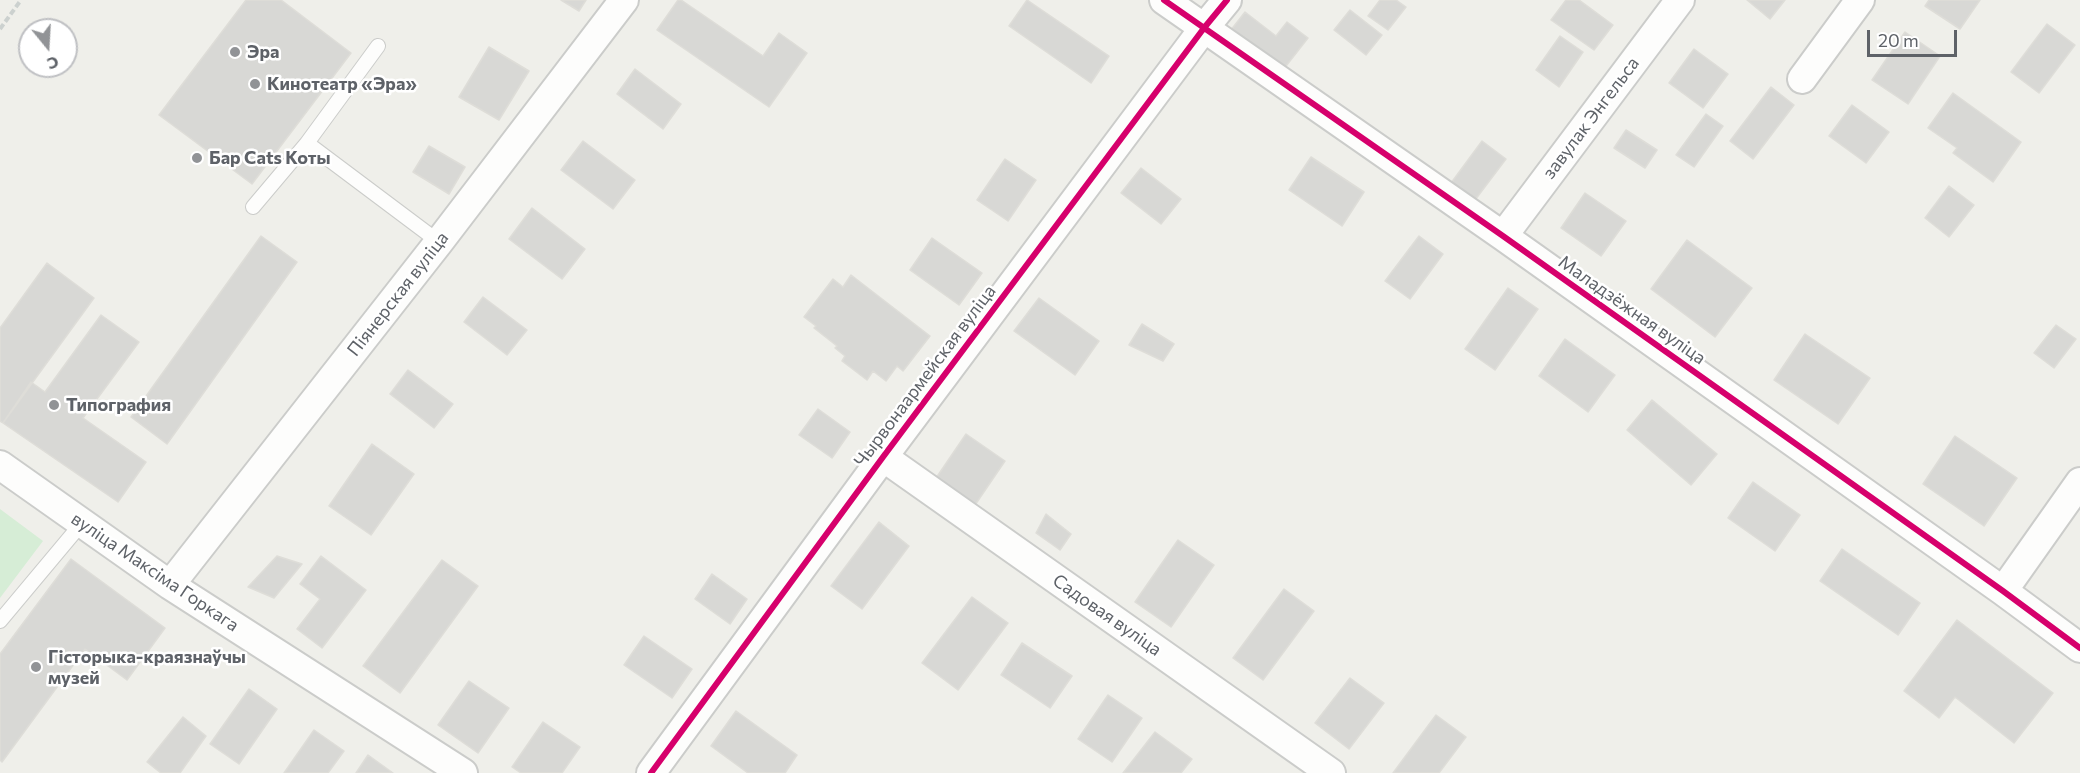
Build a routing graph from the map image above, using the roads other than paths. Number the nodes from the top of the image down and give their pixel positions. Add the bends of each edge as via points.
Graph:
1 (624, 0) edge
2 (1164, 0) edge
3 (1227, 0) edge
4 (1680, 0) edge
5 (1860, 0) edge
6 (1203, 28) junction
7 (378, 46) dead end
8 (1802, 79) dead end
9 (306, 143) junction
10 (253, 207) dead end
11 (1503, 236) junction
12 (440, 242) junction
13 (883, 457) junction
14 (0, 465) edge
15 (2080, 482) edge
16 (82, 523) junction
17 (170, 585) junction
18 (2003, 591) junction
19 (0, 621) edge
20 (2080, 648) edge
21 (463, 773) edge
22 (651, 773) edge
23 (1331, 773) edge

1 - 12 street, Піянерская вуліца
2 - 6 street, Маладзёжная вуліца
3 - 6 street, Чырвонаармейская вуліца
4 - 11 street, завулак Энгельса
5 - 8 street
6 - 11 street, Маладзёжная вуліца
6 - 13 street, Чырвонаармейская вуліца
7 - 9 lane
9 - 10 lane
9 - 12 lane
11 - 18 street, Маладзёжная вуліца
12 - 17 street, Піянерская вуліца
13 - 22 street, Чырвонаармейская вуліца
13 - 23 street, Садовая вуліца
14 - 16 street, вуліца Максіма Горкага
15 - 18 street
16 - 17 street, вуліца Максіма Горкага
16 - 19 lane
17 - 21 street, вуліца Максіма Горкага
18 - 20 street, Маладзёжная вуліца

